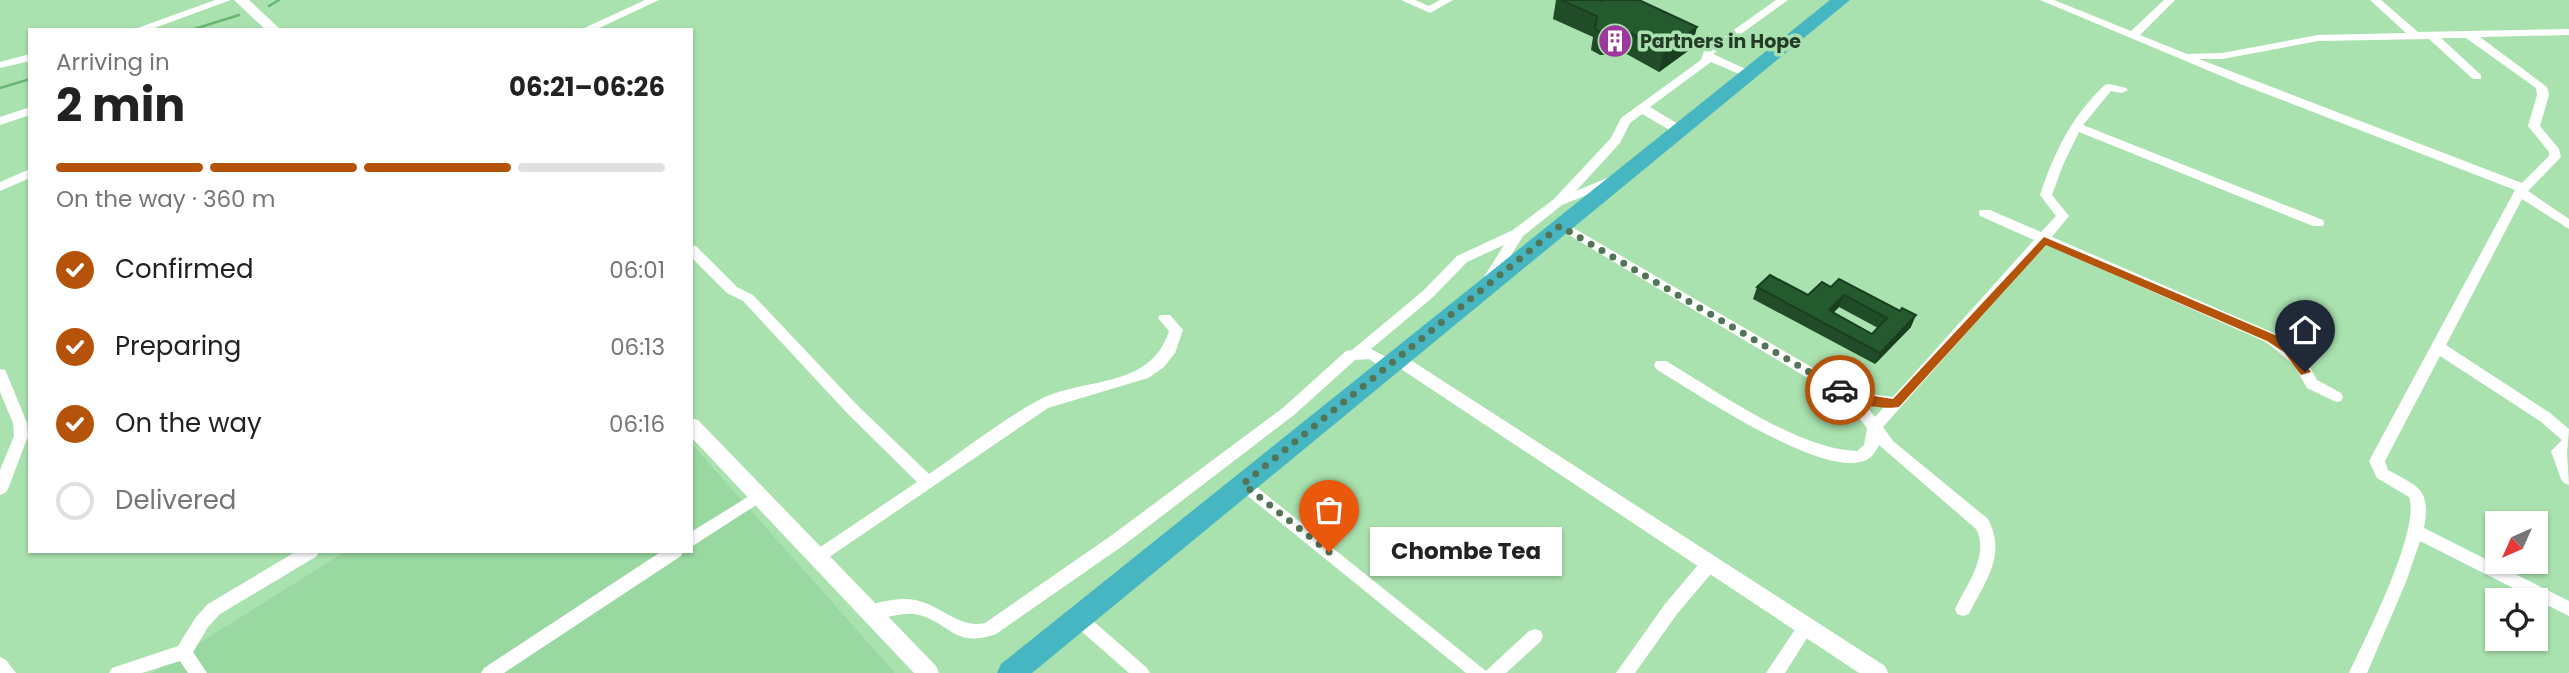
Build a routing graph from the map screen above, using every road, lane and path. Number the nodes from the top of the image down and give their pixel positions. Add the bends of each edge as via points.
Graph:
1 (226, 0) edge
2 (241, 0) edge
3 (654, 0) edge
4 (1406, 0) edge
5 (1448, 0) edge
6 (1783, 0) edge
7 (1841, 0) edge
8 (2045, 0) edge
9 (2170, 0) edge
10 (2375, 0) edge
11 (143, 28) edge
12 (269, 28) edge
13 (590, 28) edge
14 (2569, 32) edge
15 (2468, 34) junction
16 (2133, 35) junction
17 (2431, 35) junction
18 (2416, 36) junction
19 (2178, 55) junction
20 (1708, 57) junction
21 (28, 58) edge
22 (0, 65) edge
23 (1748, 74) junction
24 (2477, 77) dead end
25 (2122, 90) dead end
26 (1644, 106) junction
27 (28, 112) edge
28 (0, 121) edge
29 (2076, 127) junction
30 (1679, 130) junction
31 (28, 174) edge
32 (1624, 174) junction
33 (0, 187) edge
34 (2522, 190) junction
35 (1558, 202) junction
36 (1985, 213) dead end
37 (2318, 223) dead end
38 (2569, 225) edge
39 (1560, 226) junction
40 (1518, 233) junction
41 (2044, 240) junction
42 (693, 251) edge
43 (1479, 292) junction
44 (1165, 318) dead end
45 (2439, 348) junction
46 (1357, 353) junction
47 (1393, 362) junction
48 (1661, 365) dead end
49 (0, 374) edge
50 (1851, 397) junction
51 (2336, 397) dead end
52 (1895, 404) junction
53 (693, 427) edge
54 (1875, 427) junction
55 (2569, 440) edge
56 (2569, 480) edge
57 (928, 482) junction
58 (1243, 484) junction
59 (0, 489) edge
60 (759, 496) junction
61 (2417, 532) junction
62 (693, 540) edge
63 (308, 553) edge
64 (672, 553) edge
65 (819, 557) junction
66 (1709, 564) junction
67 (2569, 609) edge
68 (1963, 610) dead end
69 (871, 612) junction
70 (1078, 618) junction
71 (1806, 627) junction
72 (1535, 636) dead end
73 (184, 652) junction
74 (0, 665) edge
75 (7, 673) edge
76 (118, 673) edge
77 (198, 673) edge
78 (490, 673) edge
79 (928, 673) edge
80 (1011, 673) edge
81 (1140, 673) edge
82 (1479, 673) edge
83 (1494, 673) edge
84 (1625, 673) edge
85 (1774, 673) edge
86 (1877, 673) edge
87 (2358, 673) edge

1 - 11 street
2 - 12 street
3 - 13 street
4 - 5 street via 1430,10
6 - 20 street
7 - 23 highway
8 - 16 street
9 - 16 street
10 - 18 street
14 - 15 street
15 - 17 street
15 - 34 street via 2542,90 2534,126 2555,158
16 - 19 street
17 - 18 street
17 - 24 street
18 - 19 street via 2303,40 2222,56
19 - 34 street
20 - 23 street
20 - 26 street
21 - 22 street
23 - 30 highway
25 - 29 street via 2109,87 2088,104
26 - 30 street
26 - 35 street via 1625,121 1616,140
27 - 28 street
29 - 37 street
29 - 41 street via 2046,195 2063,216
30 - 32 highway
31 - 33 street
32 - 35 street
32 - 39 highway
34 - 38 street
34 - 45 street
35 - 40 street
36 - 41 street
39 - 43 highway
39 - 50 street
40 - 43 street
40 - 46 street via 1462,260
41 - 51 street via 2271,338 2300,361 2312,384
41 - 52 street
42 - 57 street via 732,290 748,298
43 - 47 highway
44 - 57 street via 1175,330 1173,348 1150,371 1043,404
45 - 55 street via 2545,417
45 - 61 street via 2377,461 2382,474 2419,498
46 - 47 street
46 - 69 street via 1190,486 990,629 968,633 920,608
47 - 58 highway
47 - 66 street via 1569,468
48 - 54 street via 1738,410 1830,455 1859,457 1873,444
49 - 59 street via 21,436
50 - 52 street
50 - 54 street
52 - 54 street
53 - 60 street
54 - 68 street via 1888,445 1990,535 1990,547
55 - 56 street via 2559,451
57 - 65 street
58 - 70 highway
58 - 82 street
60 - 62 street
60 - 65 street
61 - 67 street
61 - 87 street
63 - 73 street via 214,609
64 - 78 street
65 - 69 street
66 - 71 street
66 - 84 street
69 - 79 street
70 - 80 highway
70 - 81 street
71 - 85 street
71 - 86 street
72 - 83 street
73 - 76 street
73 - 77 street
74 - 75 street

